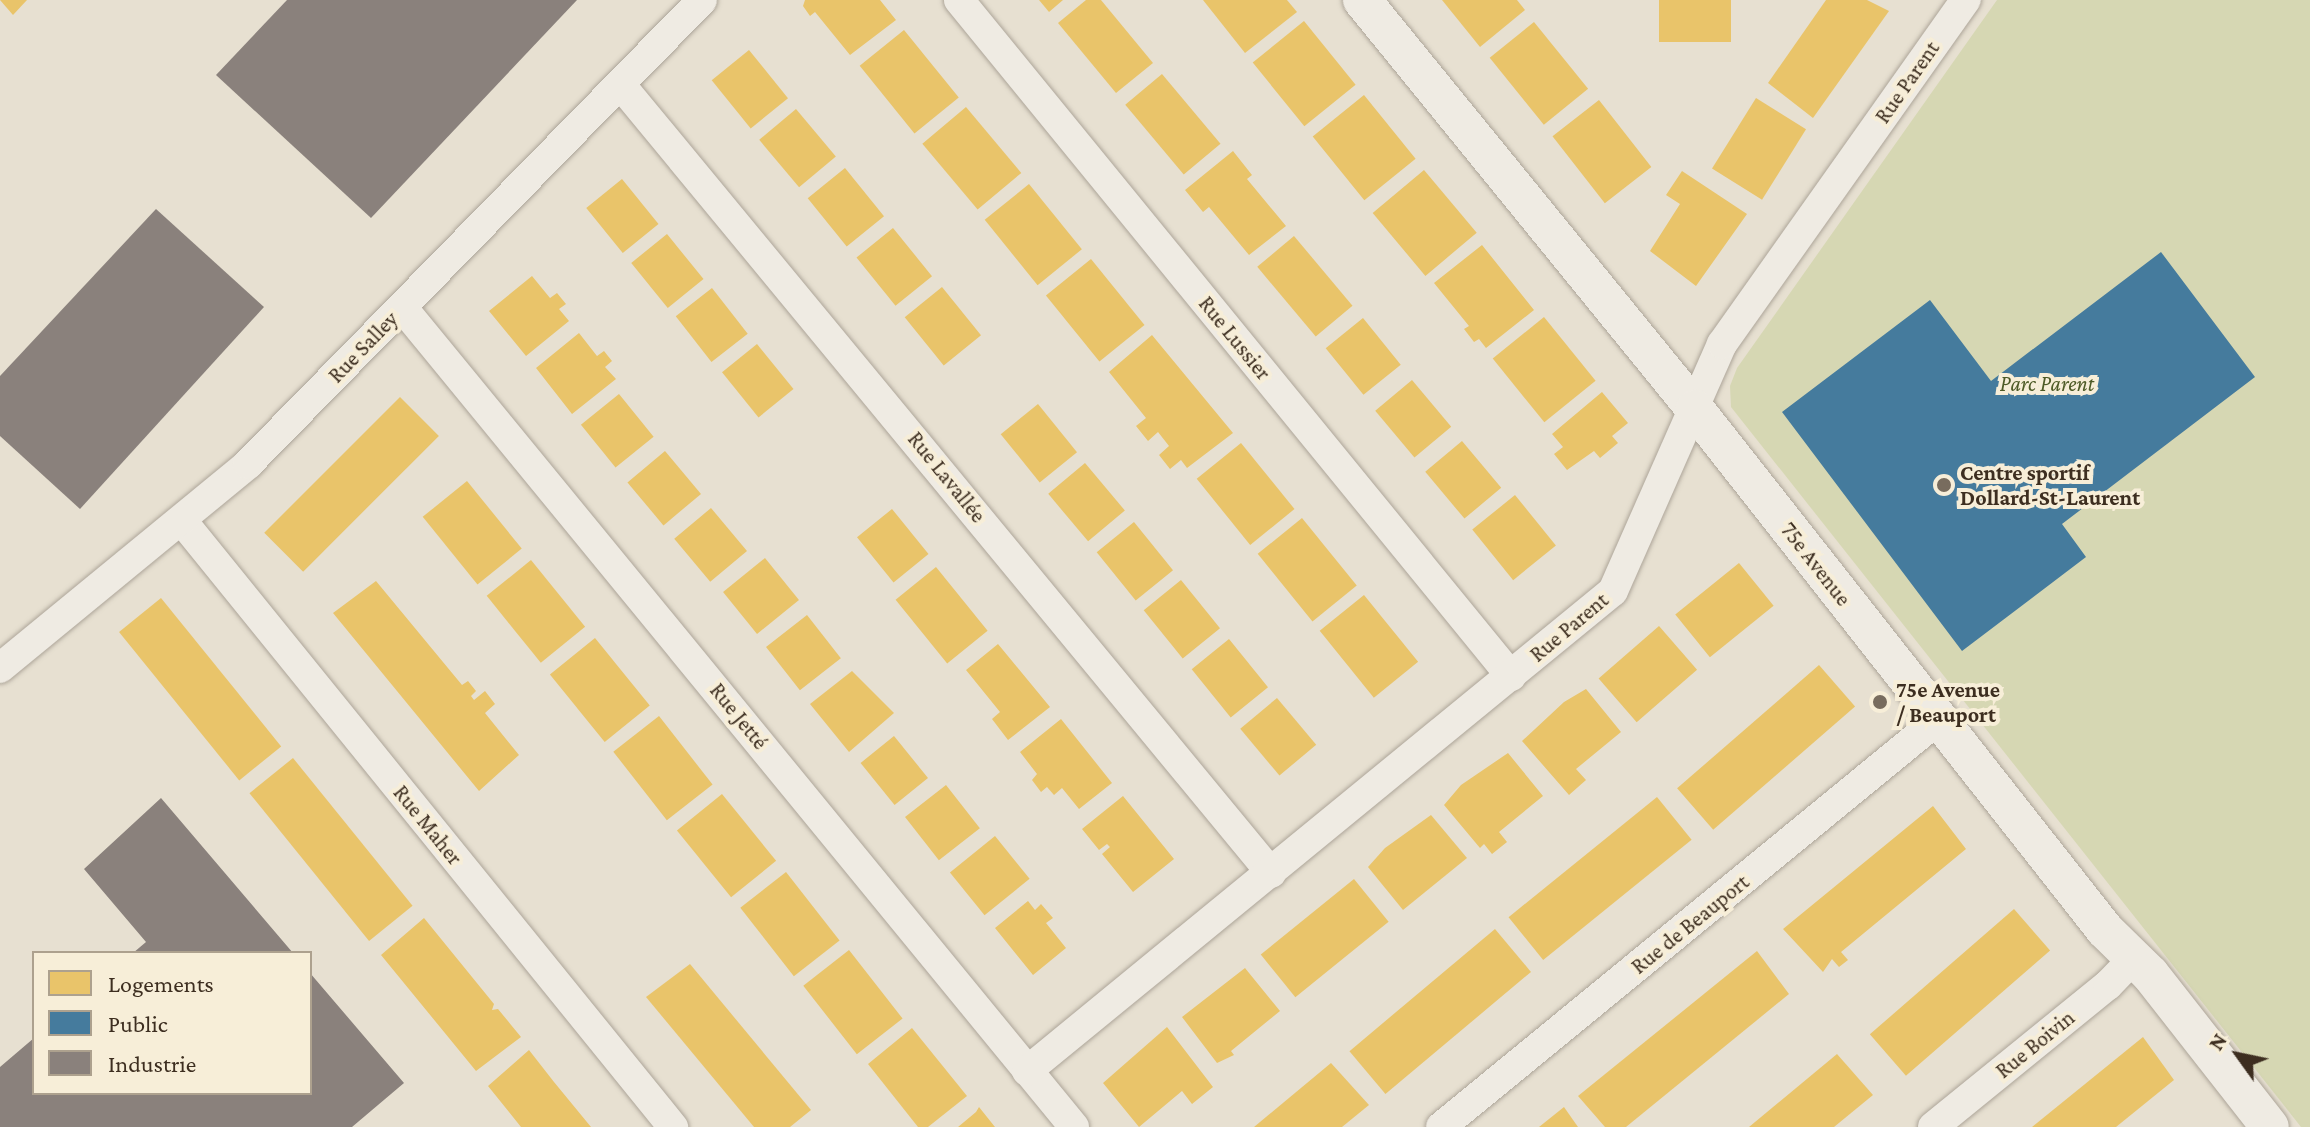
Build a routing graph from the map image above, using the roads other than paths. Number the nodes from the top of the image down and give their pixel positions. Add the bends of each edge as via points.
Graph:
1 (702, 0) edge
2 (959, 0) edge
3 (1362, 0) edge
4 (1966, 0) edge
5 (620, 84) junction
6 (402, 307) junction
7 (1695, 409) junction
8 (183, 522) junction
9 (0, 668) edge
10 (1511, 676) junction
11 (1939, 719) junction
12 (1271, 873) junction
13 (2134, 958) junction
14 (1027, 1071) junction
15 (673, 1127) edge
16 (1074, 1127) edge
17 (1441, 1127) edge
18 (1933, 1127) edge
19 (2270, 1127) edge

1 - 5 street, Rue Salley
2 - 10 street, Rue Lussier
3 - 7 street, 75e Avenue
4 - 7 street, Rue Parent via 1722,344
5 - 6 street, Rue Salley
5 - 12 street, Rue Lavallée
6 - 8 street, Rue Salley via 283,430
6 - 14 street, Rue Jetté
7 - 10 street, Rue Parent via 1619,584
7 - 11 street, 75e Avenue
8 - 9 street, Rue Salley
8 - 15 street, Rue Maher
10 - 12 street, Rue Parent
11 - 13 street, 75e Avenue via 2105,930
11 - 17 street, Rue de Beauport
12 - 14 street, Rue Parent
13 - 18 street, Rue Boivin
13 - 19 street, 75e Avenue
14 - 16 street, Rue Jetté

